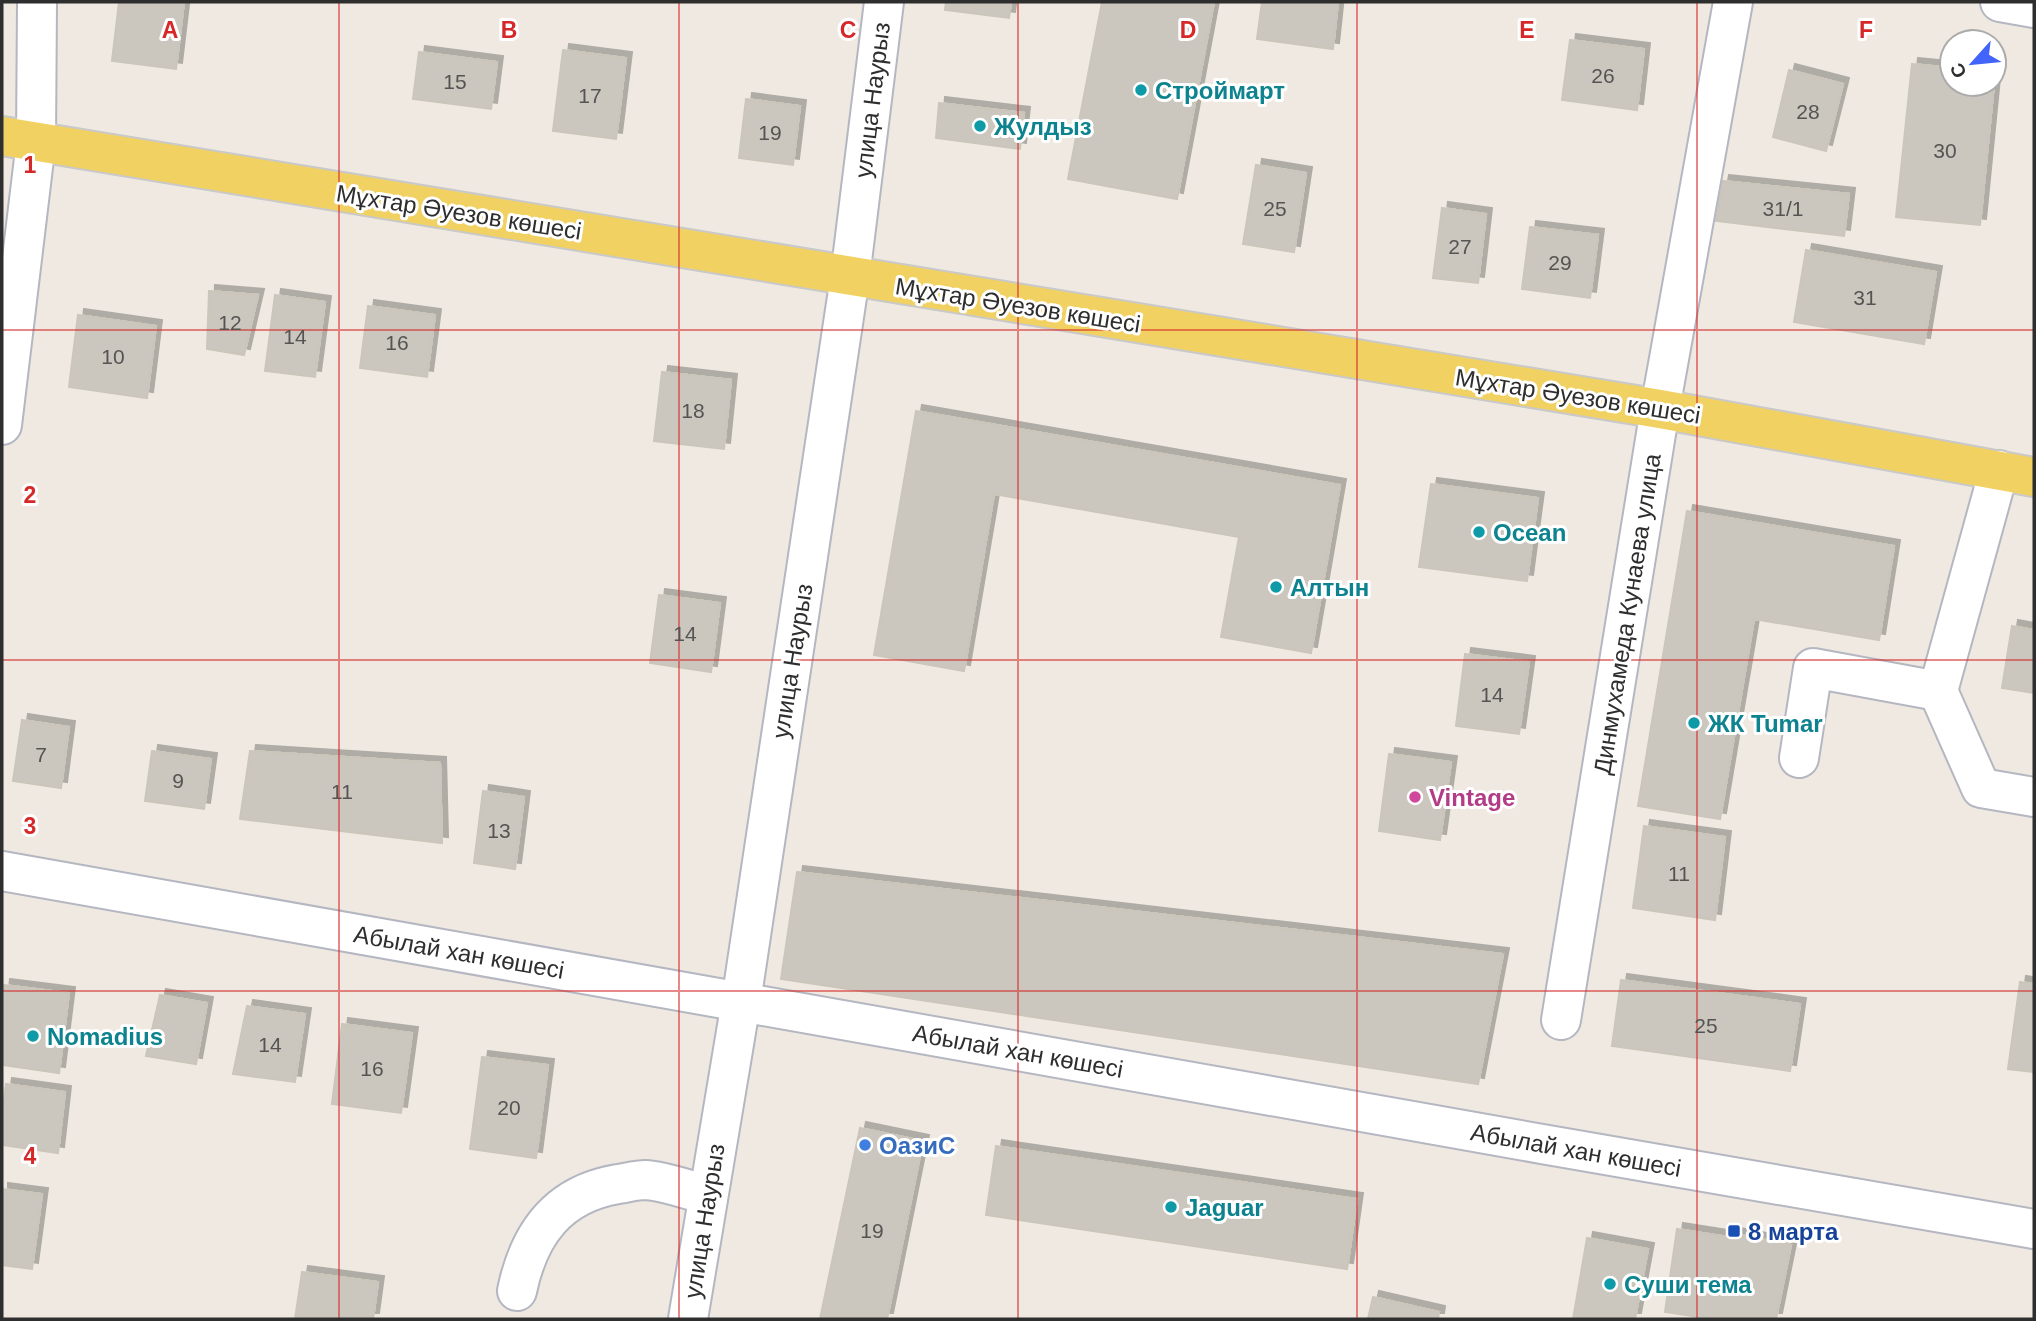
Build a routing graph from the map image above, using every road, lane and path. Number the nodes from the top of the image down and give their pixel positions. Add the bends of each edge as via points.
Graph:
1 (37, 2) edge
2 (884, 2) edge
3 (1733, 2) edge
4 (2000, 2) edge
5 (2034, 8) edge
6 (19, 139) edge
7 (850, 277) junction
8 (1660, 409) junction
9 (2, 425) edge
10 (2017, 474) edge
11 (1938, 691) junction
12 (1800, 758) dead end
13 (2034, 797) edge
14 (2, 872) edge
15 (741, 1002) junction
16 (1561, 1020) dead end
17 (708, 1195) junction
18 (2034, 1229) edge
19 (517, 1291) dead end
20 (688, 1319) edge

1 - 6 street
2 - 7 street, улица Наурыз
3 - 8 street, Динмухамеда Кунаева улица
4 - 5 street
6 - 7 main road, Мұхтар Әуезов көшесі
6 - 9 street
7 - 8 main road, Мұхтар Әуезов көшесі
7 - 15 street, улица Наурыз
8 - 10 main road, Мұхтар Әуезов көшесі
8 - 16 street, Динмухамеда Кунаева улица
10 - 11 street
11 - 12 street via 1813,668
11 - 13 street via 1981,788
14 - 15 street, Абылай хан көшесі
15 - 17 street, улица Наурыз
15 - 18 street, Абылай хан көшесі
17 - 19 street via 644,1180 597,1188 562,1206 535,1238
17 - 20 street, улица Наурыз

